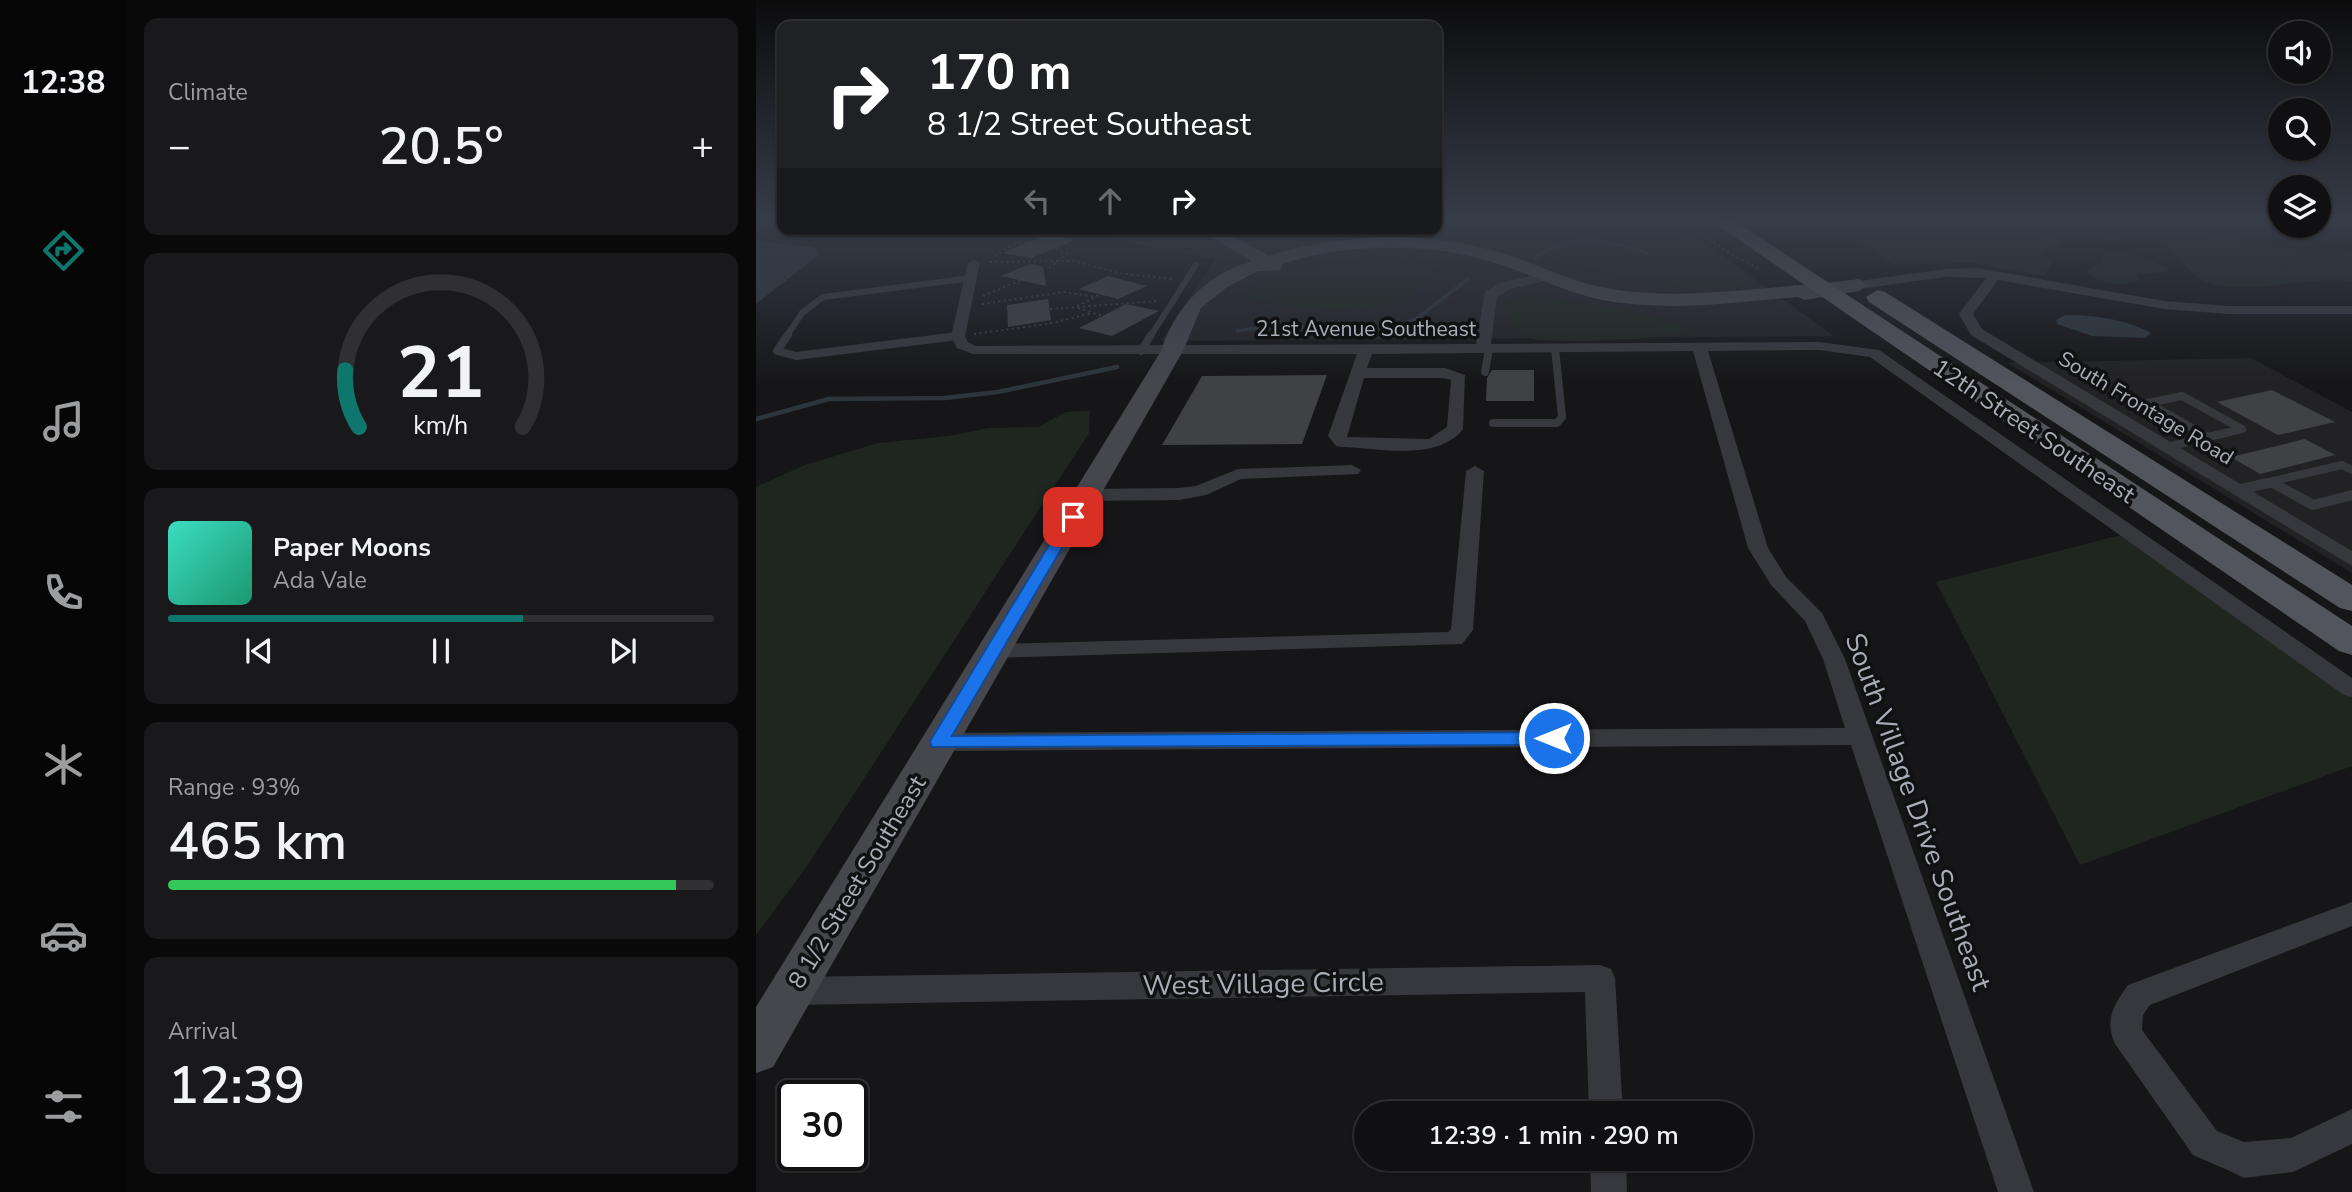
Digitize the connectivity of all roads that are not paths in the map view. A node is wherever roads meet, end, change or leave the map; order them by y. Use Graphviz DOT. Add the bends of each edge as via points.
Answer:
graph roads {
  1 [pos="958,274"];
  2 [pos="973,274"];
  3 [pos="1190,274"];
  4 [pos="1255,274"];
  5 [pos="1527,274"];
  6 [pos="1817,274"];
  7 [pos="1946,274"];
  8 [pos="1978,274"];
  9 [pos="1995,275"];
  10 [pos="1540,278"];
  11 [pos="1829,280"];
  12 [pos="1859,285"];
  13 [pos="2352,310"];
  14 [pos="958,336"];
  15 [pos="1699,347"];
  16 [pos="1555,348"];
  17 [pos="1486,349"];
  18 [pos="1366,350"];
  19 [pos="1157,351"];
  20 [pos="1485,372"];
  21 [pos="1358,373"];
  22 [pos="1493,423"];
  23 [pos="2208,437"];
  24 [pos="2167,447"];
  25 [pos="1352,470"];
  26 [pos="2352,470"];
  27 [pos="1475,471"];
  28 [pos="2272,482"];
  29 [pos="2237,490"];
  30 [pos="1086,495"];
  31 [pos="2352,495"];
  32 [pos="2352,560"];
  33 [pos="2352,600"];
  34 [pos="2352,643"];
  35 [pos="993,651"];
  36 [pos="2352,690"];
  37 [pos="1861,736"];
  38 [pos="939,742"];
  39 [pos="2352,914"];
  40 [pos="792,991"];
  41 [pos="756,1051"];
  42 [pos="1605,1101"];
  43 [pos="2352,1126"];
  44 [pos="1608,1171"];
  45 [pos="1609,1192"];
  46 [pos="2016,1192"];
  1 -- 14 [label="lane" via="823,297 802,313 777,351 796,356"];
  2 -- 14 [label="street"];
  3 -- 19 [label="lane" via="1173,301"];
  4 -- 19 [label="street, 8 1/2 Street Southeast" via="1209,305 1192,335"];
  5 -- 10 [label="street, 8 1/2 Street Southeast"];
  6 -- 11 [label="main road, 12th Street Southeast"];
  7 -- 12 [label="street"];
  8 -- 9 [label="street"];
  9 -- 13 [label="street" via="2164,305"];
  9 -- 24 [label="street, South Frontage Road" via="1966,314 1976,332"];
  10 -- 11 [label="street, 8 1/2 Street Southeast" via="1588,298 1665,308 1731,306"];
  10 -- 17 [label="street" via="1505,286 1490,295"];
  11 -- 12 [label="main road, 12th Street Southeast"];
  11 -- 34 [label="main road, 12th Street Southeast"];
  12 -- 33 [label="main road, 12th Street Southeast"];
  14 -- 19 [label="street, 21st Avenue Southeast" via="962,345 991,352"];
  15 -- 16 [label="street, 21st Avenue Southeast"];
  15 -- 36 [label="street, 21st Avenue Southeast" via="1855,348 1886,359"];
  15 -- 37 [label="street, South Village Drive Southeast" via="1758,548 1778,581 1814,618"];
  16 -- 17 [label="street, 21st Avenue Southeast"];
  16 -- 22 [label="lane" via="1562,417 1557,423"];
  17 -- 18 [label="street, 21st Avenue Southeast"];
  17 -- 20 [label="lane"];
  18 -- 19 [label="street, 21st Avenue Southeast"];
  18 -- 21 [label="street"];
  19 -- 30 [label="street, 8 1/2 Street Southeast"];
  21 -- 21 [label="street" via="1445,373 1459,378 1455,429 1429,444 1342,442 1337,436"];
  23 -- 23 [label="lane" via="2242,429 2182,396 2148,403"];
  23 -- 24 [label="lane"];
  24 -- 29 [label="street, South Frontage Road"];
  25 -- 30 [label="street" via="1238,474 1200,491 1179,494"];
  26 -- 28 [label="lane" via="2342,465"];
  27 -- 35 [label="street" via="1462,630 1454,639"];
  28 -- 29 [label="lane"];
  28 -- 31 [label="lane" via="2313,505"];
  29 -- 32 [label="street, South Frontage Road"];
  30 -- 35 [label="street, 8 1/2 Street Southeast"];
  35 -- 38 [label="street, 8 1/2 Street Southeast"];
  37 -- 38 [label="street"];
  37 -- 46 [label="street, South Village Drive Southeast"];
  38 -- 40 [label="street, 8 1/2 Street Southeast"];
  39 -- 43 [label="street" via="2139,995 2127,1011 2126,1034 2205,1143 2244,1160 2293,1155"];
  40 -- 41 [label="street, 8 1/2 Street Southeast"];
  40 -- 42 [label="street, West Village Circle" via="1600,978"];
  44 -- 45 [label="street"];
}
